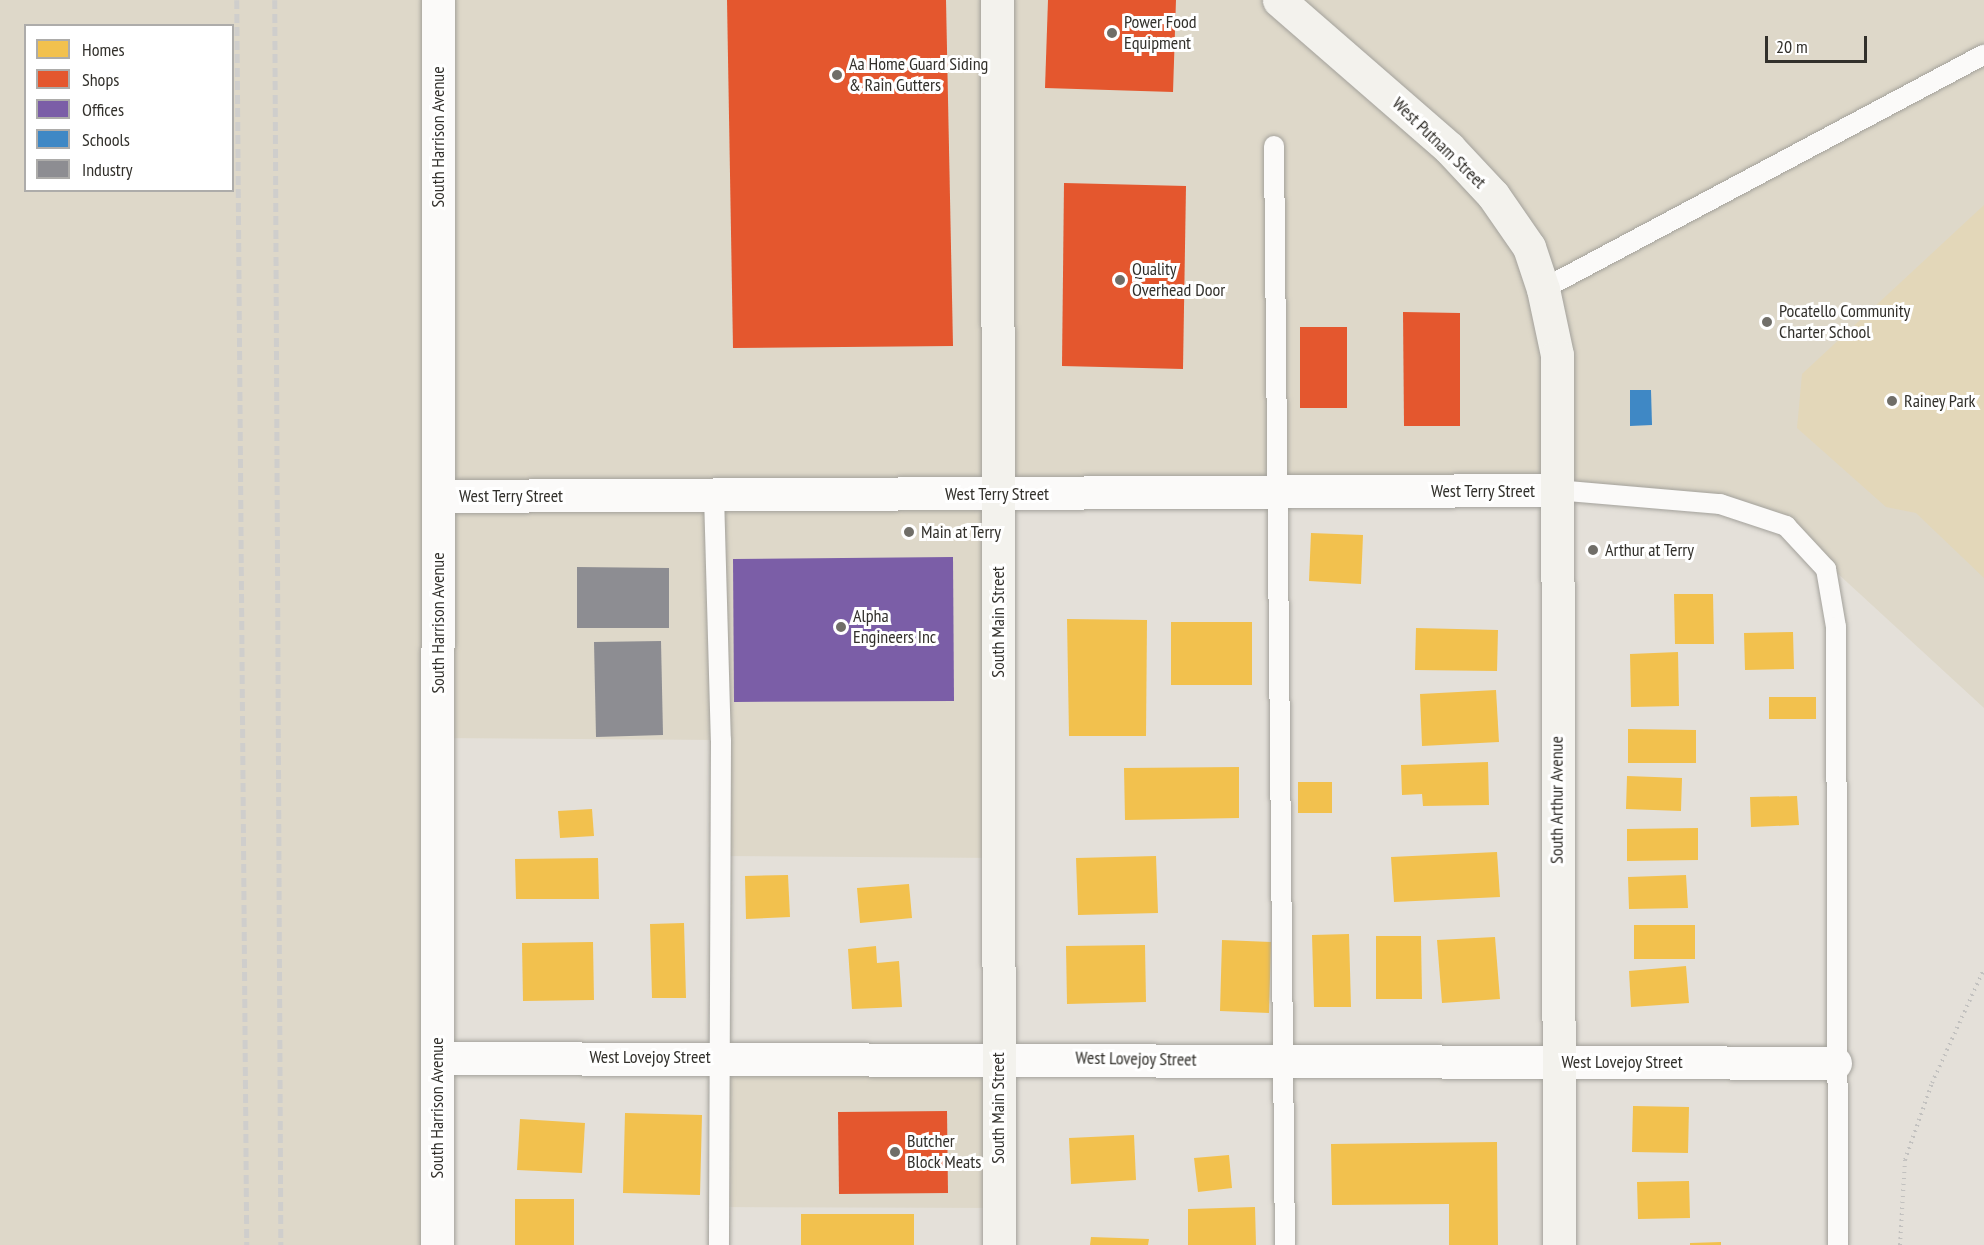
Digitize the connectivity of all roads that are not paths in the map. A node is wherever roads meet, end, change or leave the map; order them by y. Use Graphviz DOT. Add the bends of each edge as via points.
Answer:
graph roads {
  1 [pos="438,0"];
  2 [pos="997,0"];
  3 [pos="1279,0"];
  4 [pos="1984,55"];
  5 [pos="1274,146"];
  6 [pos="1543,289"];
  7 [pos="1557,355"];
  8 [pos="1556,490"];
  9 [pos="1280,492"];
  10 [pos="998,494"];
  11 [pos="714,495"];
  12 [pos="438,496"];
  13 [pos="719,1057"];
  14 [pos="998,1057"];
  15 [pos="437,1059"];
  16 [pos="1283,1061"];
  17 [pos="1559,1062"];
  18 [pos="1835,1063"];
  19 [pos="437,1245"];
  20 [pos="719,1245"];
  21 [pos="999,1245"];
  22 [pos="1285,1245"];
  23 [pos="1559,1245"];
  24 [pos="1838,1245"];
  1 -- 12 [label="street, South Harrison Avenue"];
  2 -- 10 [label="main road, South Main Street"];
  3 -- 6 [label="main road, West Putnam Street" via="1441,141 1493,195 1529,247"];
  4 -- 6 [label="lane"];
  5 -- 9 [label="lane"];
  6 -- 7 [label="main road, West Putnam Street"];
  7 -- 8 [label="main road, South Arthur Avenue"];
  8 -- 9 [label="street, West Terry Street"];
  8 -- 17 [label="main road, South Arthur Avenue"];
  8 -- 18 [label="lane" via="1720,504 1786,526 1826,569 1836,627"];
  9 -- 10 [label="street, West Terry Street"];
  9 -- 16 [label="lane"];
  10 -- 11 [label="street, West Terry Street"];
  10 -- 14 [label="main road, South Main Street"];
  11 -- 12 [label="street, West Terry Street"];
  11 -- 13 [label="lane" via="721,740"];
  12 -- 15 [label="street, South Harrison Avenue"];
  13 -- 14 [label="street, West Lovejoy Street"];
  13 -- 15 [label="street, West Lovejoy Street"];
  13 -- 20 [label="lane"];
  14 -- 16 [label="street, West Lovejoy Street"];
  14 -- 21 [label="main road, South Main Street"];
  15 -- 19 [label="street, South Harrison Avenue"];
  16 -- 17 [label="street, West Lovejoy Street"];
  16 -- 22 [label="lane"];
  17 -- 18 [label="street, West Lovejoy Street"];
  17 -- 23 [label="main road, South Arthur Avenue"];
  18 -- 24 [label="lane"];
}
